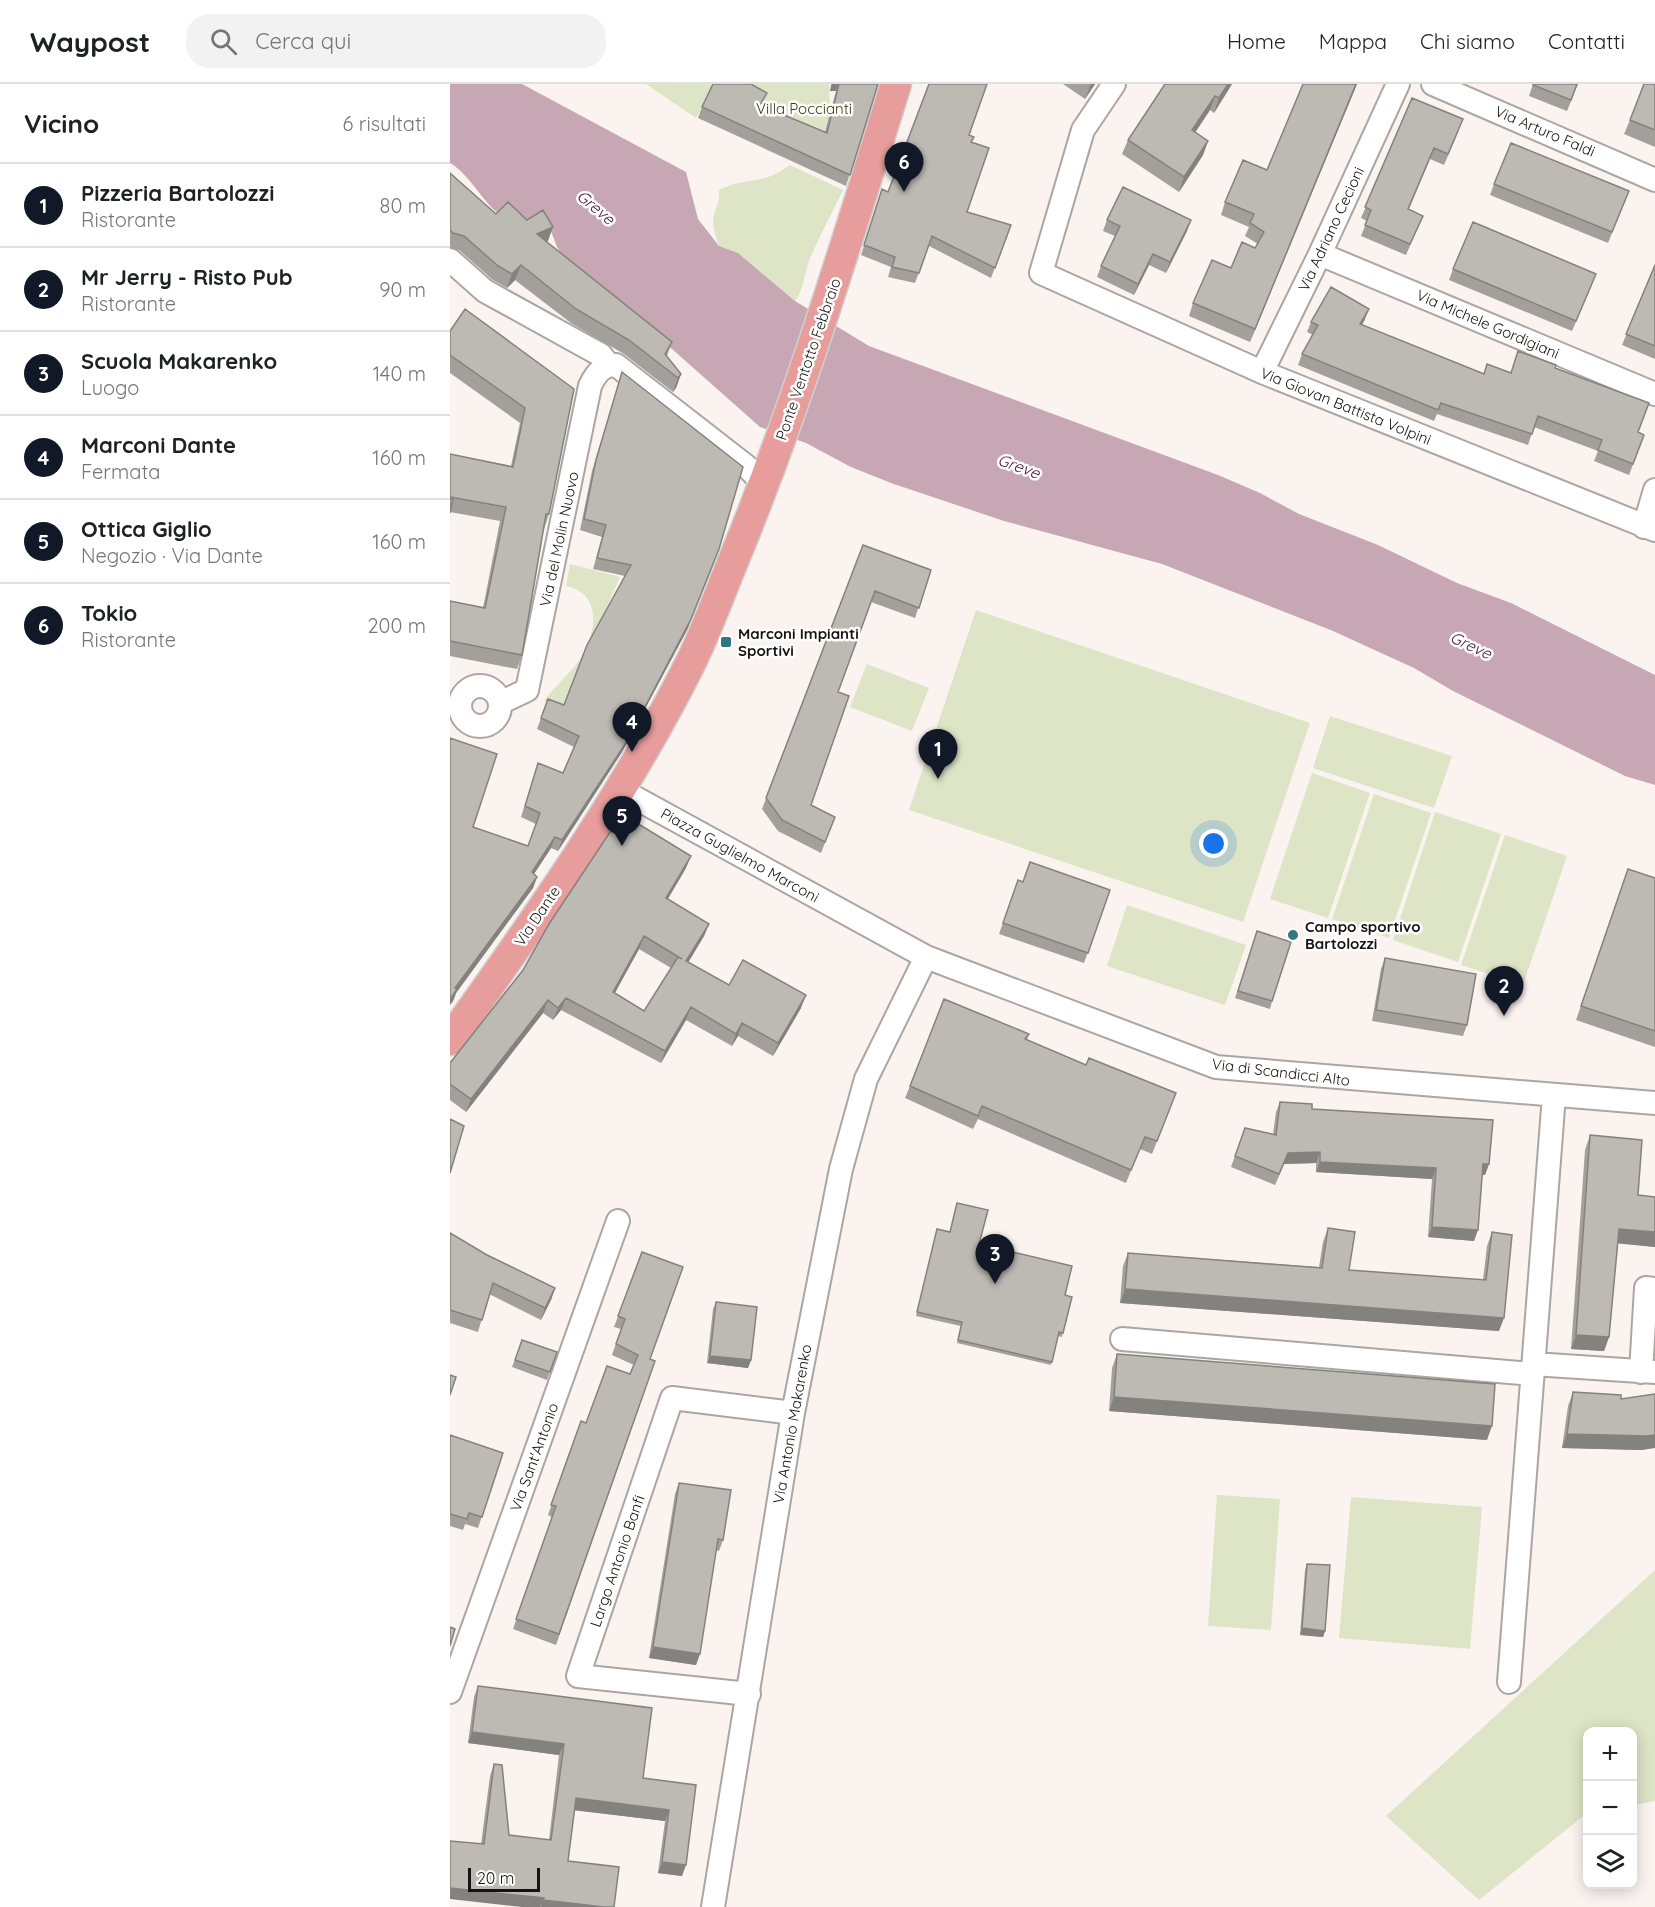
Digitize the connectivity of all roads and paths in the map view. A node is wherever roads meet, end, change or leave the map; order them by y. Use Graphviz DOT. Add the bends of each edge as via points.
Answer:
graph roads {
  1 [pos="896,84"];
  2 [pos="1114,84"];
  3 [pos="1398,84"];
  4 [pos="1433,84"];
  5 [pos="1655,180"];
  6 [pos="1320,254"];
  7 [pos="450,260"];
  8 [pos="609,365"];
  9 [pos="1262,372"];
  10 [pos="1655,394"];
  11 [pos="769,472"];
  12 [pos="1655,490"];
  13 [pos="1649,529"];
  14 [pos="460,686"];
  15 [pos="500,703"];
  16 [pos="621,790"];
  17 [pos="926,957"];
  18 [pos="450,1040"];
  19 [pos="1554,1095"];
  20 [pos="1655,1103"];
  21 [pos="618,1221"];
  22 [pos="1655,1289"];
  23 [pos="1122,1339"];
  24 [pos="1533,1369"];
  25 [pos="1648,1372"];
  26 [pos="793,1413"];
  27 [pos="1509,1682"];
  28 [pos="450,1692"];
  29 [pos="749,1694"];
  30 [pos="713,1907"];
  1 -- 11 [label="main road, Ponte Ventotto Febbraio"];
  2 -- 9 [label="street, Via Giovan Battista Volpini" via="1083,130 1041,273"];
  3 -- 6 [label="street, Via Adriano Cecioni"];
  4 -- 5 [label="street, Via Arturo Faldi"];
  6 -- 9 [label="street, Via Adriano Cecioni"];
  6 -- 10 [label="street, Via Michele Gordigiani"];
  7 -- 8 [label="street" via="485,291 601,356"];
  8 -- 11 [label="street" via="616,365 746,466"];
  8 -- 15 [label="street, Via del Molin Nuovo" via="590,387 527,690"];
  9 -- 13 [label="street, Via Giovan Battista Volpini"];
  11 -- 16 [label="main road" via="691,661"];
  12 -- 13 [label="street"];
  14 -- 15 [label="street" via="489,688"];
  14 -- 15 [label="street" via="460,705 469,722 481,726 493,721"];
  16 -- 17 [label="street, Piazza Guglielmo Marconi"];
  16 -- 18 [label="main road, Via Dante"];
  17 -- 19 [label="street, Via di Scandicci Alto" via="1216,1067"];
  17 -- 26 [label="street, Via Antonio Makarenko" via="872,1065 855,1113"];
  19 -- 20 [label="street, Via di Scandicci Alto"];
  19 -- 24 [label="street"];
  21 -- 28 [label="street, Via Sant'Antonio"];
  22 -- 25 [label="street" via="1646,1288"];
  23 -- 24 [label="street"];
  24 -- 25 [label="street"];
  24 -- 27 [label="street"];
  26 -- 29 [label="street, Via Antonio Makarenko"];
  26 -- 29 [label="street, Largo Antonio Banfi" via="672,1398 578,1677"];
  29 -- 30 [label="street, Via Antonio Makarenko"];
}
